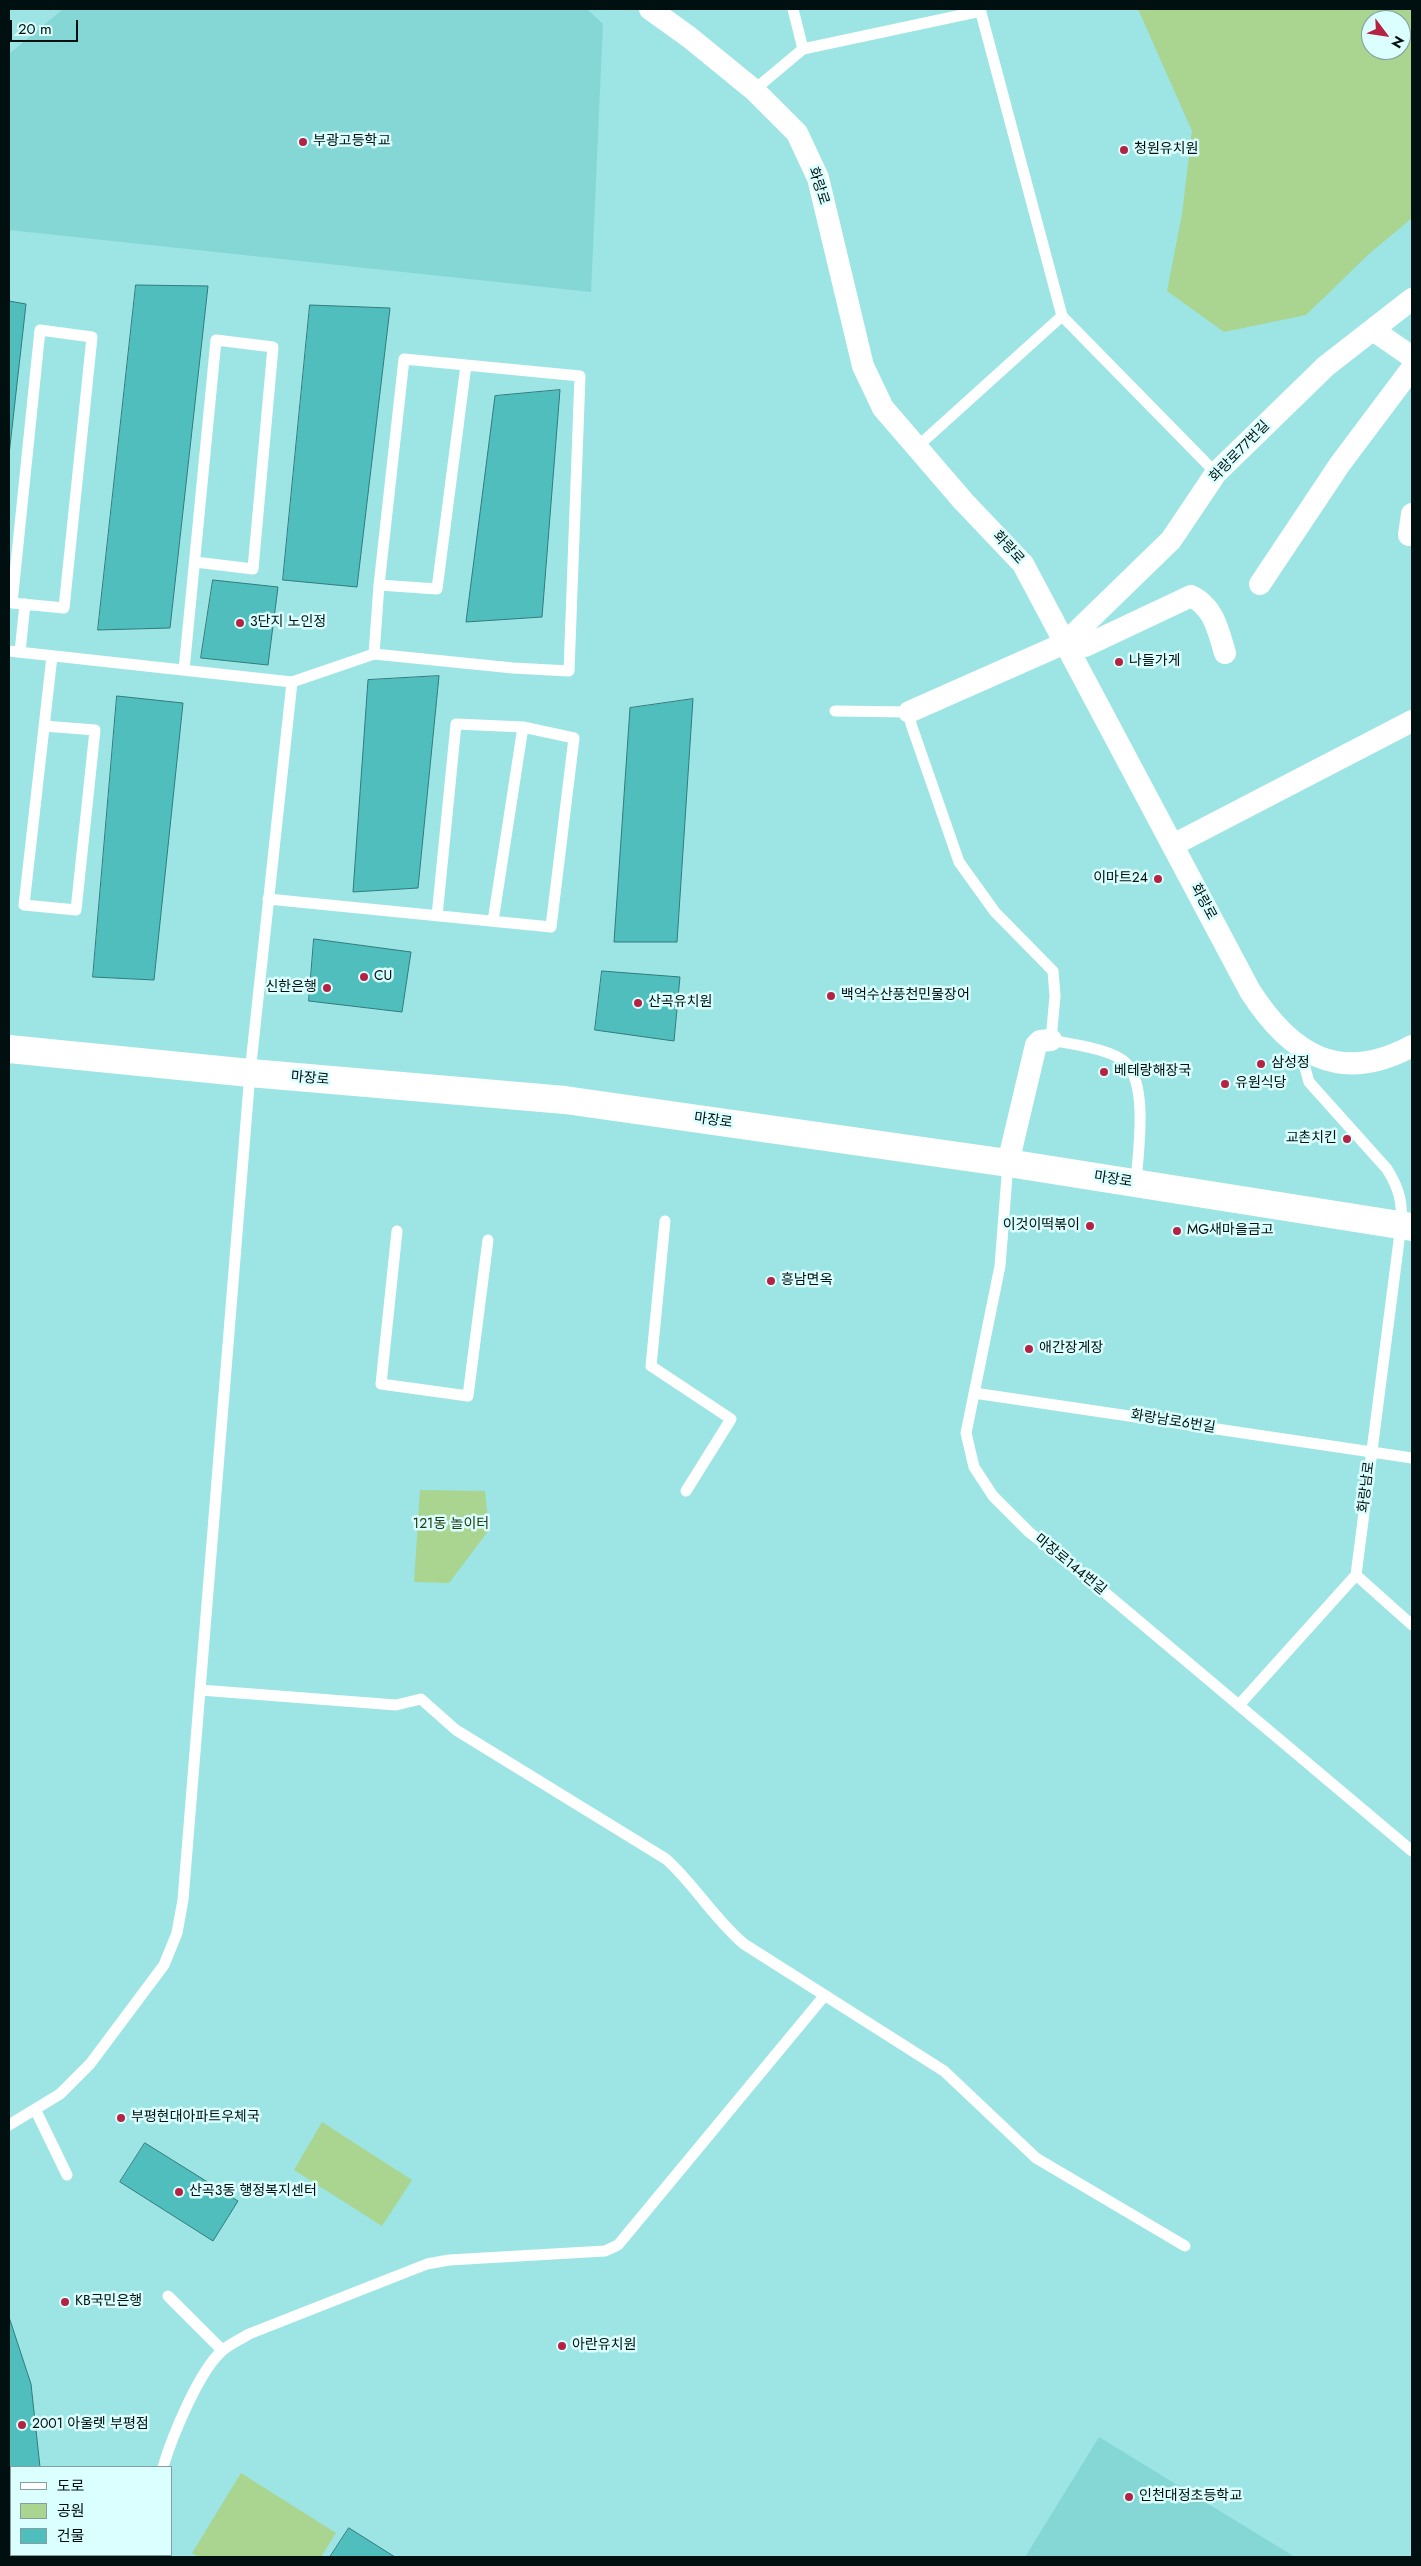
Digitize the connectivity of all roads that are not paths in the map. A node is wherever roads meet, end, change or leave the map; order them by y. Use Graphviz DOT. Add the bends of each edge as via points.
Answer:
graph roads {
  1 [pos="650,9"];
  2 [pos="794,9"];
  3 [pos="980,10"];
  4 [pos="803,50"];
  5 [pos="754,90"];
  6 [pos="1412,299"];
  7 [pos="1062,316"];
  8 [pos="1373,330"];
  9 [pos="1412,357"];
  10 [pos="466,365"];
  11 [pos="1412,368"];
  12 [pos="917,447"];
  13 [pos="1216,473"];
  14 [pos="195,562"];
  15 [pos="1260,584"];
  16 [pos="379,586"];
  17 [pos="25,604"];
  18 [pos="1065,643"];
  19 [pos="14,652"];
  20 [pos="1225,653"];
  21 [pos="374,654"];
  22 [pos="52,656"];
  23 [pos="184,670"];
  24 [pos="292,682"];
  25 [pos="835,711"];
  26 [pos="909,712"];
  27 [pos="1412,721"];
  28 [pos="44,726"];
  29 [pos="523,727"];
  30 [pos="1173,845"];
  31 [pos="268,899"];
  32 [pos="436,916"];
  33 [pos="493,922"];
  34 [pos="1051,1040"];
  35 [pos="1299,1046"];
  36 [pos="1412,1046"];
  37 [pos="9,1049"];
  38 [pos="250,1074"];
  39 [pos="1008,1163"];
  40 [pos="1136,1183"];
  41 [pos="664,1221"];
  42 [pos="1406,1226"];
  43 [pos="397,1231"];
  44 [pos="488,1240"];
  45 [pos="974,1392"];
  46 [pos="1371,1452"];
  47 [pos="1412,1458"];
  48 [pos="686,1491"];
  49 [pos="1356,1575"];
  50 [pos="1412,1625"];
  51 [pos="200,1690"];
  52 [pos="1239,1705"];
  53 [pos="1412,1851"];
  54 [pos="825,1995"];
  55 [pos="36,2110"];
  56 [pos="9,2125"];
  57 [pos="67,2175"];
  58 [pos="1185,2246"];
  59 [pos="168,2296"];
  60 [pos="222,2350"];
  61 [pos="163,2466"];
  1 -- 5 [label="street, 화랑로"];
  2 -- 4 [label="lane"];
  3 -- 4 [label="lane"];
  3 -- 7 [label="lane"];
  4 -- 5 [label="lane"];
  5 -- 12 [label="street, 화랑로" via="797,134 818,178 863,366 883,408"];
  6 -- 8 [label="street, 화랑로77번길"];
  7 -- 12 [label="lane"];
  7 -- 13 [label="lane"];
  8 -- 9 [label="street"];
  8 -- 13 [label="street, 화랑로77번길" via="1326,366"];
  10 -- 16 [label="lane" via="437,589"];
  10 -- 16 [label="lane" via="404,359"];
  10 -- 21 [label="lane" via="580,376 569,670 513,668"];
  11 -- 15 [label="street" via="1340,464"];
  12 -- 18 [label="street, 화랑로" via="1023,564"];
  13 -- 18 [label="street, 화랑로77번길" via="1171,540"];
  14 -- 14 [label="lane" via="216,340 273,347 253,569"];
  14 -- 23 [label="lane"];
  16 -- 21 [label="lane"];
  17 -- 17 [label="lane" via="12,603 40,330 92,337 64,608"];
  17 -- 19 [label="lane"];
  18 -- 20 [label="street" via="1085,646 1191,596 1203,602 1213,616"];
  18 -- 26 [label="street"];
  18 -- 30 [label="street, 화랑로"];
  19 -- 22 [label="lane"];
  21 -- 24 [label="lane"];
  22 -- 23 [label="lane"];
  22 -- 28 [label="lane"];
  23 -- 24 [label="lane"];
  24 -- 31 [label="lane"];
  25 -- 26 [label="lane"];
  26 -- 34 [label="lane" via="959,862 995,912 1052,971 1055,996"];
  27 -- 30 [label="street"];
  28 -- 28 [label="lane" via="24,905 76,910 95,730"];
  29 -- 32 [label="lane" via="456,724"];
  29 -- 33 [label="lane"];
  29 -- 33 [label="lane" via="574,738 551,927"];
  30 -- 35 [label="street, 화랑로" via="1250,991 1266,1016"];
  31 -- 32 [label="lane"];
  31 -- 38 [label="lane"];
  32 -- 33 [label="lane"];
  34 -- 39 [label="street" via="1040,1041 1036,1045"];
  34 -- 40 [label="lane" via="1095,1049 1126,1063 1136,1081 1140,1112"];
  35 -- 36 [label="street, 화랑로" via="1343,1064 1373,1063"];
  35 -- 42 [label="lane, 화랑남로" via="1309,1082 1387,1169 1397,1185"];
  37 -- 38 [label="main road, 마장로"];
  38 -- 39 [label="main road, 마장로" via="565,1100"];
  38 -- 51 [label="lane"];
  39 -- 40 [label="main road, 마장로"];
  39 -- 45 [label="lane, 마장로144번길" via="1000,1266"];
  40 -- 42 [label="main road, 마장로"];
  41 -- 48 [label="lane" via="651,1366 731,1419"];
  42 -- 46 [label="lane, 화랑남로"];
  43 -- 44 [label="lane" via="381,1384 468,1396"];
  45 -- 46 [label="lane, 화랑남로6번길"];
  45 -- 52 [label="lane, 마장로144번길" via="966,1433 974,1468 993,1496 1030,1532"];
  46 -- 47 [label="lane, 화랑남로6번길"];
  46 -- 49 [label="lane, 화랑남로"];
  49 -- 50 [label="lane"];
  49 -- 52 [label="lane"];
  51 -- 54 [label="lane" via="396,1705 421,1699 456,1730 666,1859 685,1876 732,1934"];
  51 -- 55 [label="lane" via="178,1933 164,1965 90,2064 60,2094"];
  52 -- 53 [label="lane, 마장로144번길"];
  54 -- 58 [label="lane" via="944,2071 1036,2158"];
  54 -- 60 [label="lane" via="618,2245 605,2251 428,2264 249,2334"];
  55 -- 56 [label="lane"];
  55 -- 57 [label="lane"];
  59 -- 60 [label="lane"];
  60 -- 61 [label="lane" via="174,2432"];
}
